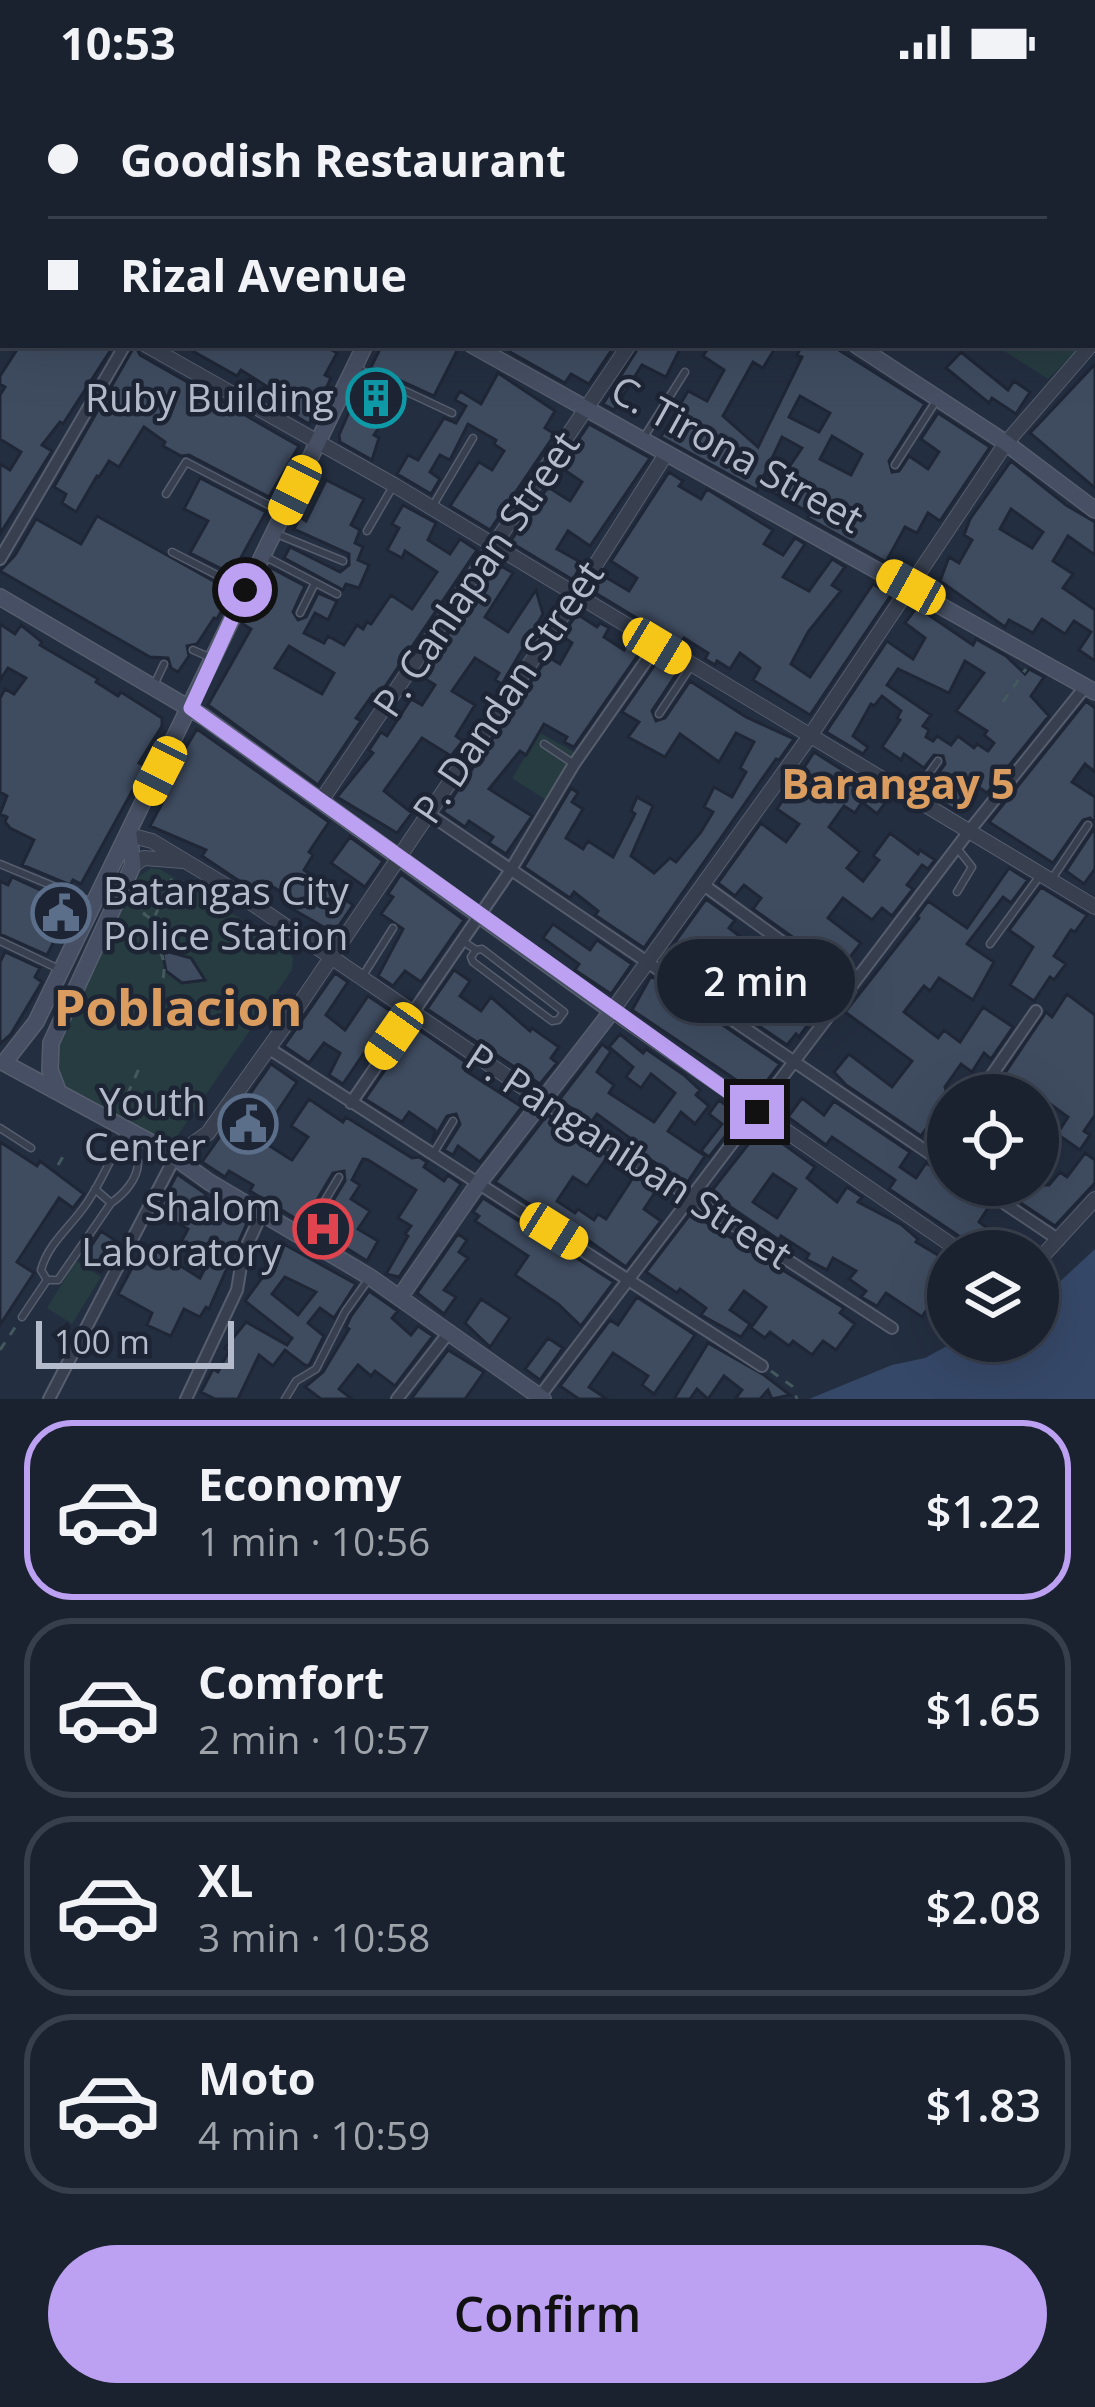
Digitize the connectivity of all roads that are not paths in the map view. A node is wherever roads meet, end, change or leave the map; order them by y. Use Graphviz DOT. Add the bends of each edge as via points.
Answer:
graph roads {
  1 [pos="123,348"];
  2 [pos="151,348"];
  3 [pos="364,348"];
  4 [pos="477,348"];
  5 [pos="627,348"];
  6 [pos="861,348"];
  7 [pos="1089,348"];
  8 [pos="355,368"];
  9 [pos="685,373"];
  10 [pos="938,398"];
  11 [pos="587,409"];
  12 [pos="452,413"];
  13 [pos="473,438"];
  14 [pos="642,440"];
  15 [pos="319,443"];
  16 [pos="1006,443"];
  17 [pos="666,454"];
  18 [pos="895,465"];
  19 [pos="394,485"];
  20 [pos="166,494"];
  21 [pos="431,508"];
  22 [pos="1095,510"];
  23 [pos="284,513"];
  24 [pos="367,531"];
  25 [pos="273,533"];
  26 [pos="496,548"];
  27 [pos="172,552"];
  28 [pos="262,555"];
  29 [pos="0,560"];
  30 [pos="343,561"];
  31 [pos="315,583"];
  32 [pos="911,587"];
  33 [pos="245,590"];
  34 [pos="337,594"];
  35 [pos="0,596"];
  36 [pos="575,597"];
  37 [pos="300,613"];
  38 [pos="657,646"];
  39 [pos="193,650"];
  40 [pos="213,659"];
  41 [pos="164,664"];
  42 [pos="691,666"];
  43 [pos="154,685"];
  44 [pos="1090,690"];
  45 [pos="191,708"];
  46 [pos="659,714"];
  47 [pos="810,736"];
  48 [pos="544,744"];
  49 [pos="938,761"];
  50 [pos="574,764"];
  51 [pos="913,796"];
  52 [pos="321,801"];
  53 [pos="426,812"];
  54 [pos="1088,825"];
  55 [pos="970,830"];
  56 [pos="128,836"];
  57 [pos="957,848"];
  58 [pos="397,856"];
  59 [pos="188,861"];
  60 [pos="0,864"];
  61 [pos="133,865"];
  62 [pos="510,871"];
  63 [pos="1046,877"];
  64 [pos="705,886"];
  65 [pos="957,892"];
  66 [pos="93,902"];
  67 [pos="1095,907"];
  68 [pos="478,916"];
  69 [pos="393,928"];
  70 [pos="0,940"];
  71 [pos="461,940"];
  72 [pos="990,944"];
  73 [pos="476,950"];
  74 [pos="332,957"];
  75 [pos="647,963"];
  76 [pos="62,970"];
  77 [pos="362,977"];
  78 [pos="850,991"];
  79 [pos="412,1010"];
  80 [pos="611,1011"];
  81 [pos="1036,1011"];
  82 [pos="27,1038"];
  83 [pos="268,1048"];
  84 [pos="50,1050"];
  85 [pos="794,1063"];
  86 [pos="2,1068"];
  87 [pos="992,1074"];
  88 [pos="59,1090"];
  89 [pos="543,1101"];
  90 [pos="351,1103"];
  91 [pos="757,1112"];
  92 [pos="123,1121"];
  93 [pos="453,1121"];
  94 [pos="0,1128"];
  95 [pos="117,1147"];
  96 [pos="31,1148"];
  97 [pos="927,1152"];
  98 [pos="433,1155"];
  99 [pos="175,1157"];
  100 [pos="339,1177"];
  101 [pos="478,1184"];
  102 [pos="95,1188"];
  103 [pos="689,1197"];
  104 [pos="1095,1199"];
  105 [pos="111,1203"];
  106 [pos="1008,1206"];
  107 [pos="262,1213"];
  108 [pos="929,1230"];
  109 [pos="1044,1230"];
  110 [pos="303,1237"];
  111 [pos="1059,1240"];
  112 [pos="370,1276"];
  113 [pos="629,1278"];
  114 [pos="47,1280"];
  115 [pos="400,1297"];
  116 [pos="22,1317"];
  117 [pos="892,1328"];
  118 [pos="450,1331"];
  119 [pos="762,1366"];
  120 [pos="542,1398"];
  121 [pos="49,1399"];
  122 [pos="186,1399"];
  123 [pos="285,1399"];
  124 [pos="397,1399"];
  1 -- 29 [label="street"];
  2 -- 15 [label="street"];
  3 -- 8 [label="main road"];
  4 -- 11 [label="main road, C. Tirona Street"];
  5 -- 11 [label="street, P. Canlapan Street"];
  6 -- 10 [label="main road"];
  7 -- 16 [label="street"];
  8 -- 12 [label="lane"];
  8 -- 15 [label="main road"];
  9 -- 14 [label="lane"];
  10 -- 16 [label="main road"];
  10 -- 18 [label="lane"];
  11 -- 14 [label="main road, C. Tirona Street"];
  11 -- 26 [label="street, P. Canlapan Street"];
  13 -- 21 [label="lane"];
  14 -- 17 [label="main road, C. Tirona Street"];
  15 -- 19 [label="street"];
  15 -- 23 [label="main road"];
  16 -- 22 [label="main road"];
  16 -- 32 [label="street"];
  17 -- 32 [label="main road, C. Tirona Street"];
  17 -- 36 [label="street, P. Dandan Street"];
  19 -- 21 [label="street"];
  19 -- 24 [label="lane"];
  20 -- 23 [label="lane" via="186,462"];
  21 -- 26 [label="street"];
  23 -- 25 [label="main road"];
  25 -- 28 [label="main road"];
  25 -- 30 [label="lane"];
  26 -- 36 [label="street"];
  26 -- 52 [label="street, P. Canlapan Street"];
  27 -- 33 [label="lane"];
  28 -- 31 [label="lane"];
  28 -- 33 [label="main road"];
  31 -- 34 [label="lane"];
  31 -- 37 [label="lane"];
  32 -- 44 [label="main road, C. Tirona Street"];
  32 -- 47 [label="street"];
  33 -- 40 [label="main road"];
  35 -- 43 [label="main road"];
  36 -- 38 [label="street"];
  36 -- 53 [label="street, P. Dandan Street"];
  38 -- 42 [label="street"];
  38 -- 50 [label="street"];
  39 -- 40 [label="lane"];
  40 -- 45 [label="main road"];
  41 -- 43 [label="lane"];
  42 -- 46 [label="lane"];
  42 -- 47 [label="street"];
  43 -- 45 [label="main road"];
  44 -- 55 [label="street"];
  45 -- 52 [label="main road"];
  45 -- 56 [label="main road"];
  47 -- 51 [label="street"];
  47 -- 64 [label="street"];
  48 -- 50 [label="lane"];
  49 -- 51 [label="lane"];
  50 -- 62 [label="street"];
  51 -- 55 [label="street"];
  52 -- 58 [label="main road"];
  53 -- 58 [label="street, P. Dandan Street"];
  53 -- 62 [label="street"];
  54 -- 63 [label="lane"];
  55 -- 57 [label="street"];
  55 -- 63 [label="street"];
  56 -- 59 [label="street, P. Panganiban Street"];
  56 -- 61 [label="main road"];
  56 -- 66 [label="main road"];
  57 -- 65 [label="lane" via="972,866"];
  57 -- 78 [label="street"];
  58 -- 68 [label="main road"];
  58 -- 74 [label="street, P. Dandan Street"];
  59 -- 61 [label="street" via="144,857"];
  59 -- 74 [label="street, P. Panganiban Street"];
  60 -- 66 [label="lane"];
  61 -- 84 [label="main road"];
  62 -- 68 [label="street"];
  62 -- 75 [label="street"];
  63 -- 67 [label="street"];
  63 -- 72 [label="lane"];
  64 -- 75 [label="street"];
  64 -- 78 [label="street"];
  66 -- 76 [label="main road"];
  68 -- 71 [label="street"];
  68 -- 80 [label="main road"];
  69 -- 77 [label="lane"];
  70 -- 76 [label="lane"];
  71 -- 73 [label="lane"];
  71 -- 79 [label="street"];
  73 -- 73 [label="lane" via="473,962 558,1020 563,1008"];
  74 -- 77 [label="street, P. Panganiban Street"];
  74 -- 83 [label="street, P. Dandan Street"];
  75 -- 80 [label="street"];
  75 -- 85 [label="street"];
  76 -- 82 [label="main road"];
  77 -- 79 [label="street, P. Panganiban Street"];
  78 -- 85 [label="street"];
  79 -- 89 [label="street, P. Panganiban Street"];
  79 -- 90 [label="street"];
  80 -- 89 [label="main road"];
  80 -- 91 [label="street"];
  81 -- 87 [label="street"];
  82 -- 84 [label="main road"];
  82 -- 86 [label="main road"];
  83 -- 90 [label="street"];
  83 -- 99 [label="street, P. Dandan Street" via="208,1133"];
  84 -- 88 [label="main road"];
  85 -- 91 [label="street"];
  85 -- 97 [label="street"];
  86 -- 88 [label="main road"];
  88 -- 92 [label="main road"];
  89 -- 101 [label="main road"];
  89 -- 103 [label="street, P. Panganiban Street"];
  90 -- 98 [label="street"];
  91 -- 103 [label="street"];
  91 -- 108 [label="street"];
  92 -- 95 [label="lane"];
  92 -- 99 [label="main road"];
  93 -- 98 [label="lane"];
  94 -- 96 [label="lane"];
  95 -- 102 [label="lane"];
  95 -- 105 [label="lane" via="139,1166"];
  98 -- 101 [label="street"];
  99 -- 107 [label="main road"];
  99 -- 121 [label="street"];
  100 -- 110 [label="lane"];
  101 -- 113 [label="street"];
  101 -- 115 [label="main road"];
  102 -- 105 [label="lane"];
  102 -- 114 [label="lane" via="45,1258"];
  103 -- 113 [label="street"];
  103 -- 117 [label="street, P. Panganiban Street"];
  104 -- 111 [label="street"];
  105 -- 114 [label="lane" via="58,1280"];
  106 -- 109 [label="street"];
  107 -- 110 [label="main road"];
  107 -- 122 [label="street"];
  110 -- 112 [label="main road"];
  112 -- 115 [label="main road"];
  112 -- 123 [label="lane" via="316,1369"];
  113 -- 119 [label="street"];
  113 -- 120 [label="street"];
  114 -- 116 [label="lane"];
  115 -- 118 [label="main road"];
  118 -- 120 [label="main road"];
  118 -- 124 [label="street"];
}
